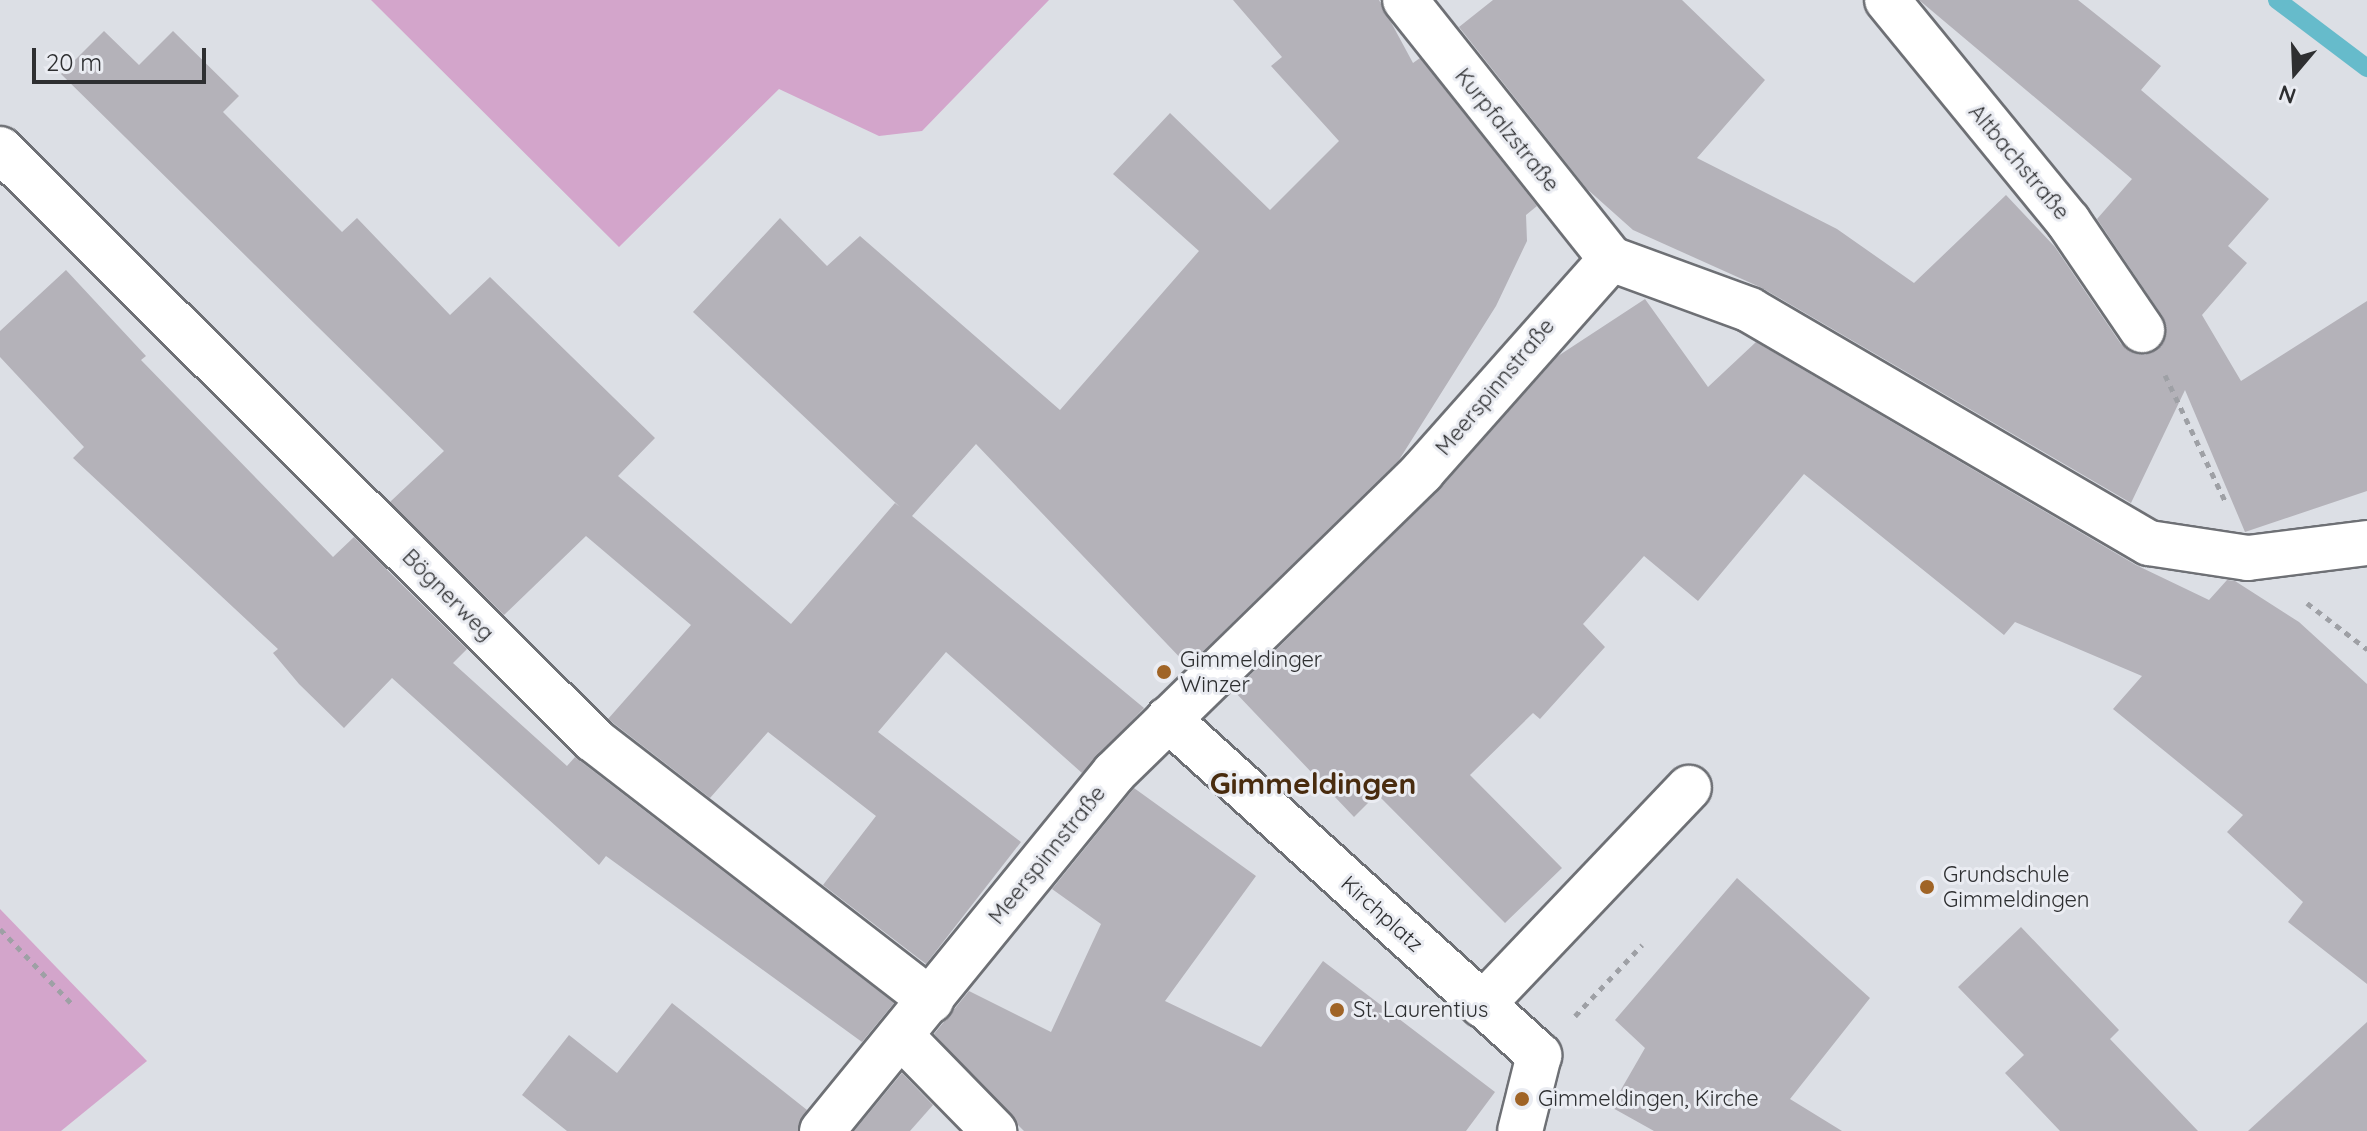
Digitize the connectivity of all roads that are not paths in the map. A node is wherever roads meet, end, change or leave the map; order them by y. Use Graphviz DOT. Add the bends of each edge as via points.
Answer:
graph roads {
  1 [pos="1405,0"];
  2 [pos="1887,0"];
  3 [pos="0,149"];
  4 [pos="1611,259"];
  5 [pos="2142,330"];
  6 [pos="2367,543"];
  7 [pos="1168,719"];
  8 [pos="1689,788"];
  9 [pos="931,1000"];
  10 [pos="1482,1005"];
  11 [pos="902,1037"];
  12 [pos="822,1131"];
  13 [pos="994,1131"];
  14 [pos="1520,1131"];
  1 -- 4 [label="street, Kurpfalzstraße"];
  2 -- 5 [label="street, Altbachstraße" via="2068,221"];
  3 -- 9 [label="street, Bögnerweg" via="594,740"];
  4 -- 6 [label="street" via="1710,291 1786,329 2117,529 2179,552 2248,558"];
  4 -- 7 [label="street, Meerspinnstraße" via="1422,472"];
  7 -- 9 [label="street, Meerspinnstraße" via="1074,818"];
  7 -- 10 [label="street, Kirchplatz"];
  8 -- 10 [label="street"];
  9 -- 11 [label="street, Meerspinnstraße"];
  10 -- 14 [label="street, Kirchplatz" via="1539,1055"];
  11 -- 12 [label="street, Meerspinnstraße"];
  11 -- 13 [label="street"];
}
